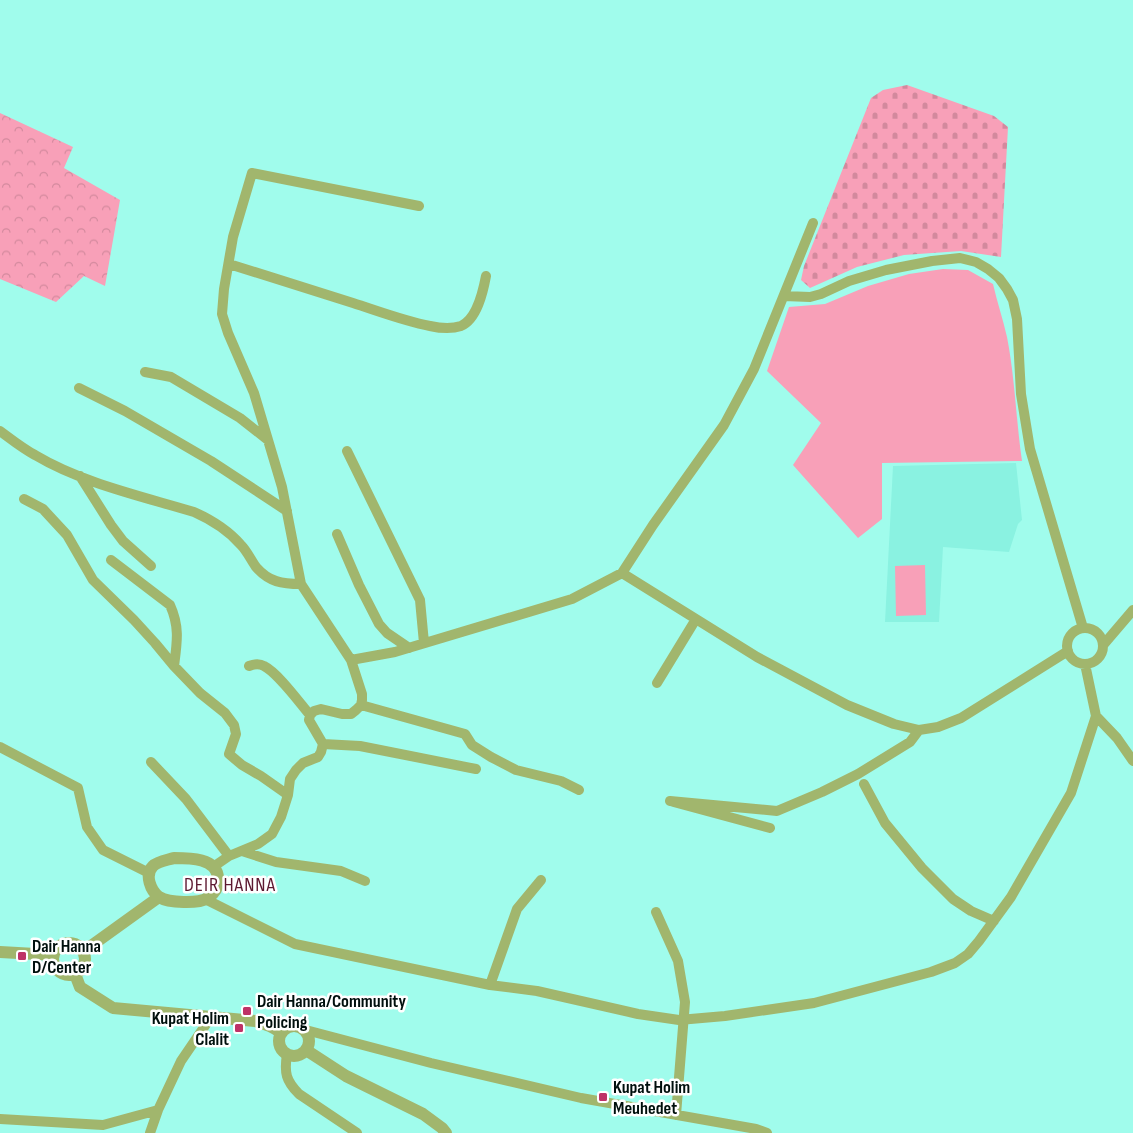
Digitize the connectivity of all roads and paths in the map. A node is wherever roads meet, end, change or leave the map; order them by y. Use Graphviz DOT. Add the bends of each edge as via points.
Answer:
graph roads {
  1 [pos="419,206"];
  2 [pos="813,223"];
  3 [pos="228,264"];
  4 [pos="486,276"];
  5 [pos="784,296"];
  6 [pos="144,372"];
  7 [pos="79,388"];
  8 [pos="0,431"];
  9 [pos="268,440"];
  10 [pos="347,450"];
  11 [pos="80,476"];
  12 [pos="24,498"];
  13 [pos="287,511"];
  14 [pos="337,534"];
  15 [pos="111,560"];
  16 [pos="151,566"];
  17 [pos="622,573"];
  18 [pos="301,584"];
  19 [pos="1133,610"];
  20 [pos="696,619"];
  21 [pos="1083,628"];
  22 [pos="424,643"];
  23 [pos="1104,644"];
  24 [pos="409,648"];
  25 [pos="1068,651"];
  26 [pos="351,660"];
  27 [pos="1085,664"];
  28 [pos="174,666"];
  29 [pos="249,666"];
  30 [pos="657,683"];
  31 [pos="361,705"];
  32 [pos="310,714"];
  33 [pos="1096,716"];
  34 [pos="919,730"];
  35 [pos="323,744"];
  36 [pos="0,747"];
  37 [pos="1133,761"];
  38 [pos="151,762"];
  39 [pos="476,769"];
  40 [pos="864,784"];
  41 [pos="579,790"];
  42 [pos="288,795"];
  43 [pos="770,828"];
  44 [pos="242,851"];
  45 [pos="229,856"];
  46 [pos="213,867"];
  47 [pos="150,872"];
  48 [pos="542,880"];
  49 [pos="365,881"];
  50 [pos="159,897"];
  51 [pos="205,899"];
  52 [pos="656,912"];
  53 [pos="994,921"];
  54 [pos="84,951"];
  55 [pos="0,952"];
  56 [pos="53,956"];
  57 [pos="75,974"];
  58 [pos="490,985"];
  59 [pos="211,1017"];
  60 [pos="684,1019"];
  61 [pos="302,1029"];
  62 [pos="281,1033"];
  63 [pos="306,1050"];
  64 [pos="287,1054"];
  65 [pos="158,1110"];
  66 [pos="676,1116"];
  67 [pos="0,1119"];
  68 [pos="150,1133"];
  69 [pos="357,1133"];
  70 [pos="446,1133"];
  71 [pos="767,1133"];
  1 -- 3 [label="street" via="252,173"];
  2 -- 5 [label="street"];
  3 -- 4 [label="street" via="400,318 446,328 463,325 470,319 481,300"];
  3 -- 9 [label="street" via="222,314 254,393"];
  5 -- 17 [label="street" via="754,369 724,425"];
  5 -- 21 [label="street" via="810,297 886,270 932,260 960,258 976,262 1000,278 1013,300 1017,319 1021,394 1030,449"];
  6 -- 9 [label="street" via="172,377 240,418"];
  7 -- 13 [label="street" via="211,461"];
  8 -- 11 [label="street" via="35,456"];
  9 -- 13 [label="street"];
  10 -- 22 [label="street" via="420,600"];
  11 -- 16 [label="street" via="111,526"];
  11 -- 18 [label="street" via="194,512 231,535 256,567 271,580 282,584"];
  12 -- 28 [label="street" via="43,509 68,535 93,580"];
  13 -- 18 [label="street"];
  14 -- 24 [label="street" via="379,624"];
  15 -- 28 [label="street" via="170,605 177,625"];
  17 -- 20 [label="street"];
  17 -- 22 [label="street" via="572,599"];
  18 -- 26 [label="street"];
  19 -- 23 [label="street"];
  20 -- 30 [label="street"];
  20 -- 34 [label="street" via="757,657 847,705 894,724"];
  21 -- 23 [label="street" via="1100,634"];
  21 -- 25 [label="street" via="1072,634"];
  22 -- 24 [label="street"];
  23 -- 27 [label="street" via="1100,657 1091,664"];
  24 -- 26 [label="street"];
  25 -- 27 [label="street" via="1074,661"];
  25 -- 34 [label="street" via="961,718"];
  26 -- 31 [label="street" via="362,694"];
  27 -- 33 [label="street"];
  28 -- 42 [label="street" via="234,725 236,734 229,754"];
  29 -- 32 [label="street" via="263,665"];
  31 -- 32 [label="street" via="350,714 322,709"];
  31 -- 41 [label="street" via="465,734 472,745 516,770 561,781"];
  32 -- 35 [label="street" via="308,720"];
  33 -- 37 [label="street"];
  33 -- 53 [label="street" via="1071,794"];
  34 -- 43 [label="street" via="910,742 858,774 777,811 670,801"];
  35 -- 39 [label="street" via="360,746"];
  35 -- 42 [label="street" via="318,757 296,770 290,779"];
  36 -- 47 [label="street" via="78,788 87,827 102,850"];
  38 -- 45 [label="street" via="186,799"];
  40 -- 53 [label="street" via="885,823 922,868 953,899"];
  42 -- 44 [label="street" via="272,834"];
  44 -- 45 [label="street"];
  44 -- 49 [label="street" via="276,862 341,871"];
  45 -- 46 [label="street"];
  46 -- 47 [label="street" via="204,861 174,858 153,866"];
  46 -- 51 [label="street" via="218,873 219,883 216,891"];
  47 -- 50 [label="street" via="149,881"];
  48 -- 58 [label="street" via="517,910"];
  50 -- 51 [label="street" via="170,901"];
  50 -- 54 [label="street"];
  51 -- 58 [label="street" via="295,944"];
  52 -- 60 [label="street" via="678,961 685,1002"];
  53 -- 60 [label="street" via="968,954 931,972 814,1003"];
  54 -- 56 [label="street" via="70,942 59,946"];
  54 -- 57 [label="street" via="86,961"];
  55 -- 56 [label="street"];
  56 -- 57 [label="street" via="59,972"];
  57 -- 59 [label="street" via="80,987 113,1008"];
  58 -- 60 [label="street" via="537,990 638,1014"];
  59 -- 62 [label="street" via="261,1022"];
  59 -- 65 [label="street" via="181,1061"];
  60 -- 66 [label="street"];
  61 -- 62 [label="street" via="291,1026"];
  61 -- 63 [label="street" via="309,1040"];
  61 -- 66 [label="street" via="581,1098"];
  62 -- 64 [label="street" via="280,1048"];
  63 -- 64 [label="street" via="297,1056"];
  63 -- 70 [label="street" via="346,1076 423,1114"];
  64 -- 69 [label="street" via="286,1071 292,1087"];
  65 -- 67 [label="street" via="103,1124"];
  65 -- 68 [label="street"];
  66 -- 71 [label="street"];
}
